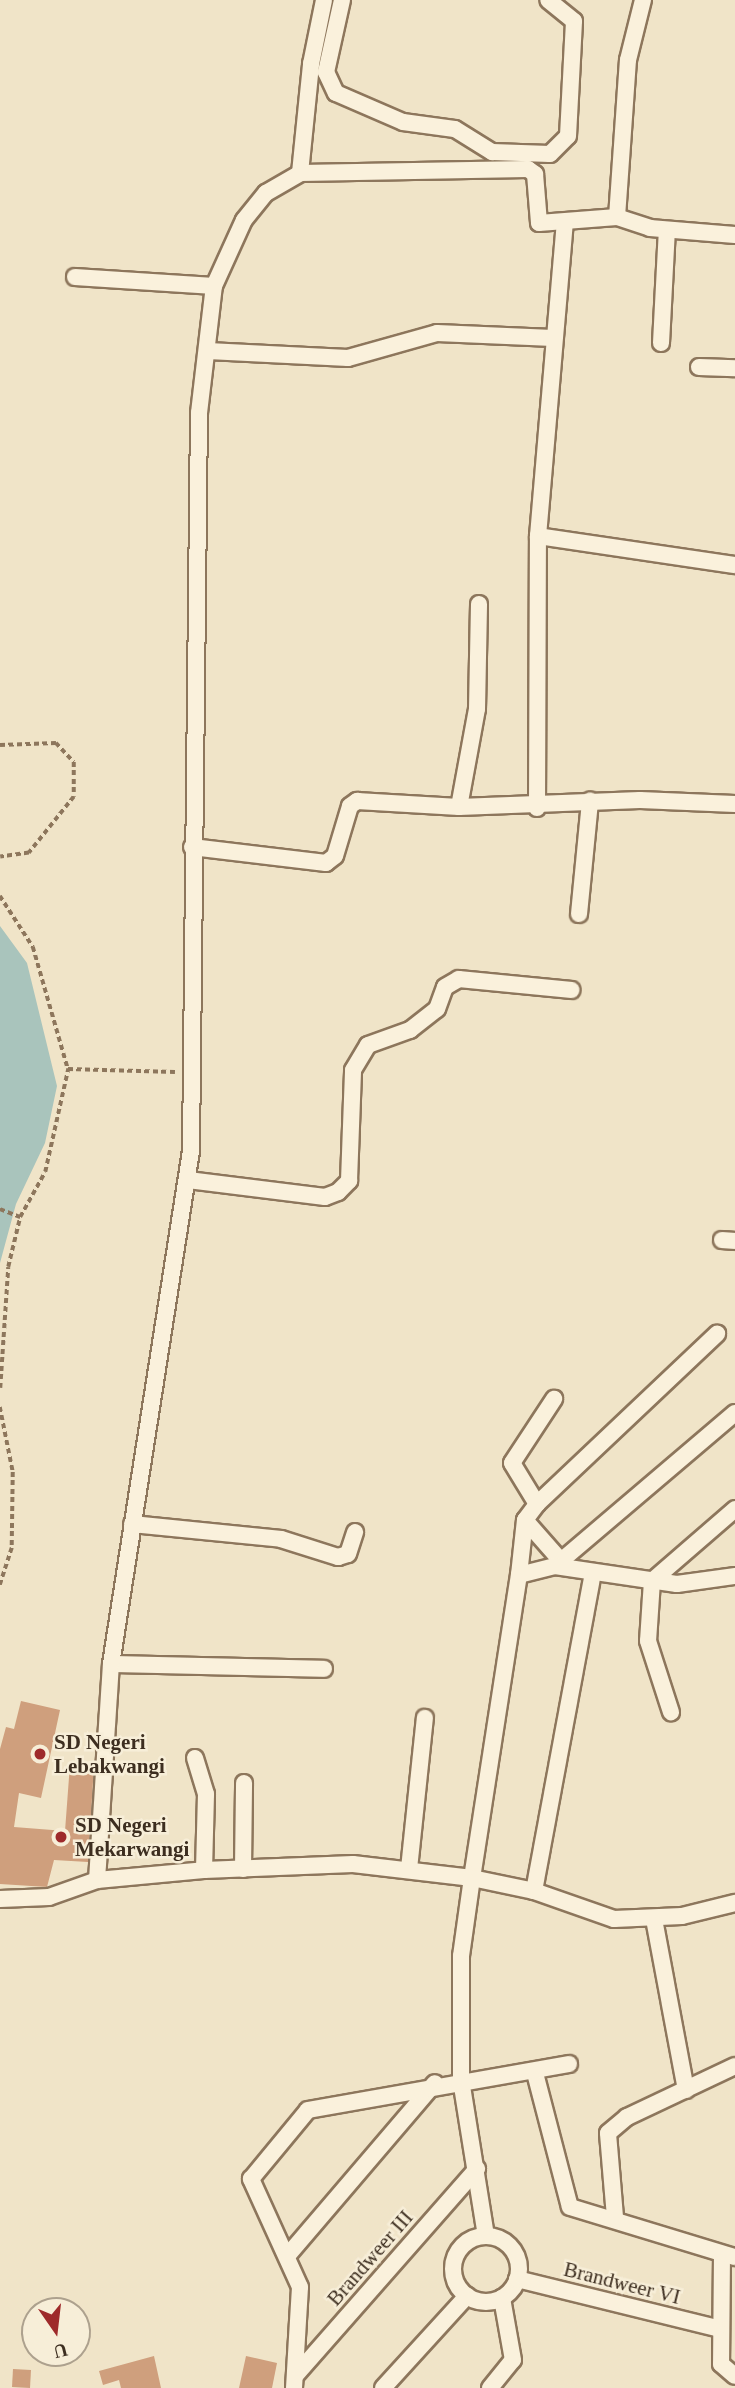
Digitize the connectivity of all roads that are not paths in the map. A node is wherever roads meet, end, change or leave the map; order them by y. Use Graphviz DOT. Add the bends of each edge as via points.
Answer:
graph roads {
  1 [pos="324,0"];
  2 [pos="342,0"];
  3 [pos="548,0"];
  4 [pos="643,0"];
  5 [pos="300,173"];
  6 [pos="617,217"];
  7 [pos="565,222"];
  8 [pos="667,230"];
  9 [pos="735,235"];
  10 [pos="75,277"];
  11 [pos="214,286"];
  12 [pos="552,338"];
  13 [pos="661,343"];
  14 [pos="208,351"];
  15 [pos="699,367"];
  16 [pos="735,368"];
  17 [pos="538,536"];
  18 [pos="735,565"];
  19 [pos="479,604"];
  20 [pos="590,801"];
  21 [pos="735,804"];
  22 [pos="459,807"];
  23 [pos="537,808"];
  24 [pos="192,847"];
  25 [pos="579,914"];
  26 [pos="571,990"];
  27 [pos="188,1180"];
  28 [pos="717,1334"];
  29 [pos="554,1399"];
  30 [pos="735,1413"];
  31 [pos="537,1504"];
  32 [pos="735,1509"];
  33 [pos="525,1520"];
  34 [pos="132,1524"];
  35 [pos="355,1532"];
  36 [pos="558,1564"];
  37 [pos="593,1573"];
  38 [pos="519,1575"];
  39 [pos="735,1576"];
  40 [pos="652,1581"];
  41 [pos="111,1664"];
  42 [pos="324,1669"];
  43 [pos="671,1712"];
  44 [pos="425,1718"];
  45 [pos="195,1758"];
  46 [pos="244,1783"];
  47 [pos="243,1869"];
  48 [pos="409,1869"];
  49 [pos="204,1870"];
  50 [pos="472,1878"];
  51 [pos="97,1880"];
  52 [pos="534,1891"];
  53 [pos="0,1899"];
  54 [pos="735,1903"];
  55 [pos="654,1919"];
  56 [pos="569,2064"];
  57 [pos="735,2066"];
  58 [pos="535,2073"];
  59 [pos="461,2080"];
  60 [pos="435,2083"];
  61 [pos="686,2090"];
  62 [pos="477,2169"];
  63 [pos="615,2217"];
  64 [pos="486,2236"];
  65 [pos="288,2255"];
  66 [pos="728,2256"];
  67 [pos="517,2279"];
  68 [pos="467,2296"];
  69 [pos="502,2298"];
  70 [pos="717,2328"];
  71 [pos="735,2376"];
  72 [pos="295,2382"];
  73 [pos="383,2388"];
  74 [pos="490,2388"];
  1 -- 5 [label="street" via="311,64"];
  2 -- 3 [label="street" via="327,72 336,93 402,122 455,129 492,152 550,154 568,136 574,21"];
  4 -- 6 [label="street" via="626,73"];
  5 -- 7 [label="street" via="528,169 536,174 537,221"];
  5 -- 11 [label="street" via="255,206"];
  6 -- 7 [label="street"];
  6 -- 8 [label="street"];
  7 -- 12 [label="street"];
  8 -- 9 [label="street"];
  8 -- 13 [label="street"];
  10 -- 11 [label="street"];
  11 -- 14 [label="street"];
  12 -- 14 [label="street" via="437,333 348,358"];
  12 -- 17 [label="street"];
  14 -- 24 [label="street" via="200,413"];
  15 -- 16 [label="street"];
  17 -- 18 [label="street"];
  17 -- 23 [label="street"];
  19 -- 22 [label="street" via="477,709"];
  20 -- 21 [label="street"];
  20 -- 23 [label="street"];
  20 -- 25 [label="street"];
  22 -- 23 [label="street"];
  22 -- 24 [label="street" via="357,802 350,806 335,856 326,863"];
  24 -- 27 [label="street"];
  26 -- 27 [label="street" via="459,979 445,987 437,1009 410,1030 368,1045 353,1070 350,1169 338,1192 326,1197"];
  27 -- 34 [label="street"];
  28 -- 31 [label="street"];
  29 -- 31 [label="street" via="512,1463"];
  30 -- 36 [label="street"];
  31 -- 33 [label="street"];
  32 -- 40 [label="street"];
  33 -- 36 [label="street"];
  33 -- 38 [label="street"];
  34 -- 35 [label="street" via="281,1539 338,1557 348,1554"];
  34 -- 41 [label="street"];
  36 -- 37 [label="street"];
  36 -- 38 [label="street"];
  37 -- 40 [label="street"];
  37 -- 52 [label="street"];
  38 -- 50 [label="street"];
  39 -- 40 [label="street" via="695,1584"];
  40 -- 43 [label="street" via="648,1641"];
  41 -- 42 [label="street"];
  41 -- 51 [label="street"];
  44 -- 48 [label="street"];
  45 -- 49 [label="street" via="205,1794"];
  46 -- 47 [label="street"];
  47 -- 48 [label="street" via="353,1864"];
  47 -- 49 [label="street"];
  48 -- 50 [label="street"];
  49 -- 51 [label="street"];
  50 -- 52 [label="street"];
  50 -- 59 [label="street" via="461,1956"];
  51 -- 53 [label="street" via="49,1897"];
  52 -- 55 [label="street" via="594,1915"];
  54 -- 55 [label="street"];
  55 -- 61 [label="street"];
  56 -- 58 [label="street"];
  57 -- 61 [label="street"];
  58 -- 59 [label="street"];
  58 -- 63 [label="street" via="566,2204"];
  59 -- 60 [label="street"];
  59 -- 62 [label="street"];
  60 -- 65 [label="street"];
  60 -- 65 [label="street" via="308,2110 251,2179 264,2217"];
  61 -- 63 [label="street" via="608,2133"];
  62 -- 64 [label="street"];
  62 -- 72 [label="street, Brandweer III"];
  63 -- 66 [label="street"];
  64 -- 67 [label="street" via="509,2245"];
  64 -- 68 [label="street" via="472,2239 454,2259 453,2273"];
  65 -- 72 [label="street" via="302,2310"];
  66 -- 70 [label="street"];
  67 -- 69 [label="street"];
  67 -- 70 [label="street, Brandweer VI"];
  68 -- 69 [label="street"];
  68 -- 73 [label="street"];
  69 -- 74 [label="street" via="513,2360"];
  70 -- 71 [label="street" via="721,2364"];
}
